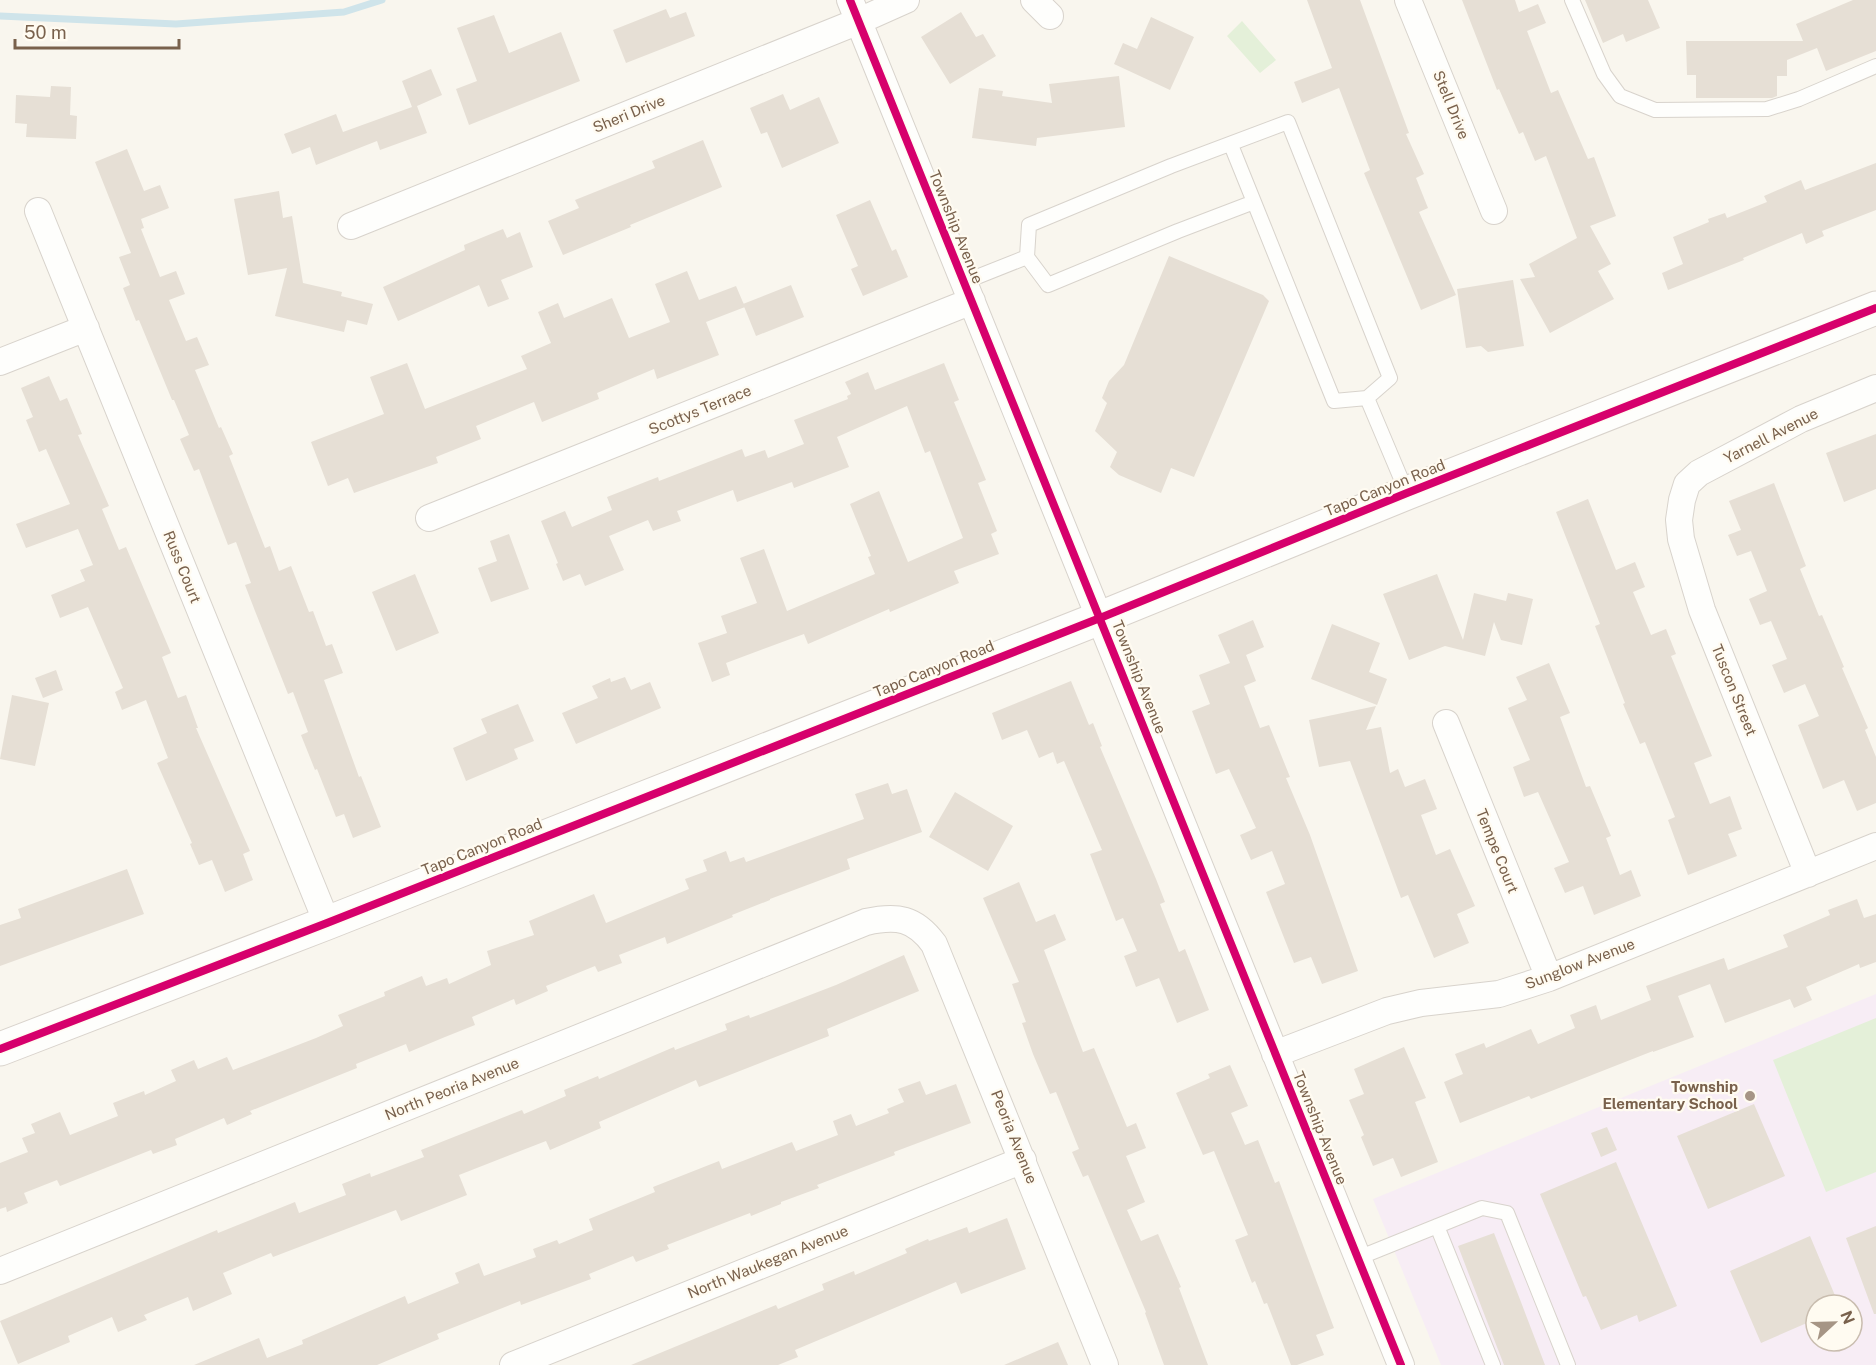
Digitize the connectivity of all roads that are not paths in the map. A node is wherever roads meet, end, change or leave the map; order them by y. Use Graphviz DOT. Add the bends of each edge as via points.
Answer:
graph roads {
  1 [pos="906,0"];
  2 [pos="1408,0"];
  3 [pos="1572,0"];
  4 [pos="855,10"];
  5 [pos="1876,66"];
  6 [pos="1231,145"];
  7 [pos="1254,202"];
  8 [pos="38,211"];
  9 [pos="1494,211"];
  10 [pos="351,226"];
  11 [pos="1027,257"];
  12 [pos="968,292"];
  13 [pos="1876,308"];
  14 [pos="86,328"];
  15 [pos="0,362"];
  16 [pos="1876,387"];
  17 [pos="1367,398"];
  18 [pos="1407,494"];
  19 [pos="1682,501"];
  20 [pos="429,518"];
  21 [pos="1100,618"];
  22 [pos="1446,723"];
  23 [pos="1876,846"];
  24 [pos="1808,874"];
  25 [pos="907,921"];
  26 [pos="327,923"];
  27 [pos="1548,978"];
  28 [pos="0,1049"];
  29 [pos="1275,1054"];
  30 [pos="1023,1160"];
  31 [pos="1437,1226"];
  32 [pos="1358,1258"];
  33 [pos="0,1271"];
  34 [pos="513,1365"];
  35 [pos="1105,1365"];
  36 [pos="1401,1365"];
  37 [pos="1493,1365"];
  38 [pos="1568,1365"];
  1 -- 4 [label="street, Sheri Drive"];
  2 -- 9 [label="street, Stell Drive"];
  3 -- 5 [label="lane" via="1604,74 1620,96 1655,110 1767,109"];
  4 -- 10 [label="street, Sheri Drive"];
  4 -- 12 [label="street, Township Avenue"];
  6 -- 7 [label="lane"];
  6 -- 11 [label="lane" via="1029,225"];
  6 -- 17 [label="lane" via="1288,122 1390,378"];
  7 -- 11 [label="lane" via="1048,285"];
  7 -- 17 [label="lane" via="1334,401"];
  8 -- 14 [label="street, Russ Court"];
  11 -- 12 [label="lane"];
  12 -- 20 [label="street, Scottys Terrace"];
  12 -- 21 [label="street, Township Avenue"];
  13 -- 18 [label="main road, Tapo Canyon Road"];
  14 -- 15 [label="street"];
  14 -- 26 [label="street, Russ Court"];
  16 -- 19 [label="street, Yarnell Avenue" via="1801,419 1699,473 1687,484"];
  17 -- 18 [label="lane"];
  18 -- 21 [label="main road, Tapo Canyon Road"];
  19 -- 24 [label="street, Tuscon Street" via="1678,520 1681,539 1702,610"];
  21 -- 26 [label="main road, Tapo Canyon Road"];
  21 -- 29 [label="street, Township Avenue"];
  22 -- 27 [label="street, Tempe Court"];
  23 -- 24 [label="street, Sunglow Avenue"];
  24 -- 27 [label="street, Sunglow Avenue"];
  25 -- 30 [label="street, Peoria Avenue" via="923,930 934,944"];
  25 -- 33 [label="street, North Peoria Avenue" via="886,917 866,922"];
  26 -- 28 [label="main road, Tapo Canyon Road"];
  27 -- 29 [label="street, Sunglow Avenue" via="1499,993 1387,1011"];
  29 -- 32 [label="street, Township Avenue"];
  30 -- 34 [label="street, North Waukegan Avenue"];
  30 -- 35 [label="street, Peoria Avenue"];
  31 -- 32 [label="lane"];
  31 -- 37 [label="lane"];
  31 -- 38 [label="lane" via="1482,1208 1507,1214"];
  32 -- 36 [label="street, Township Avenue"];
}
